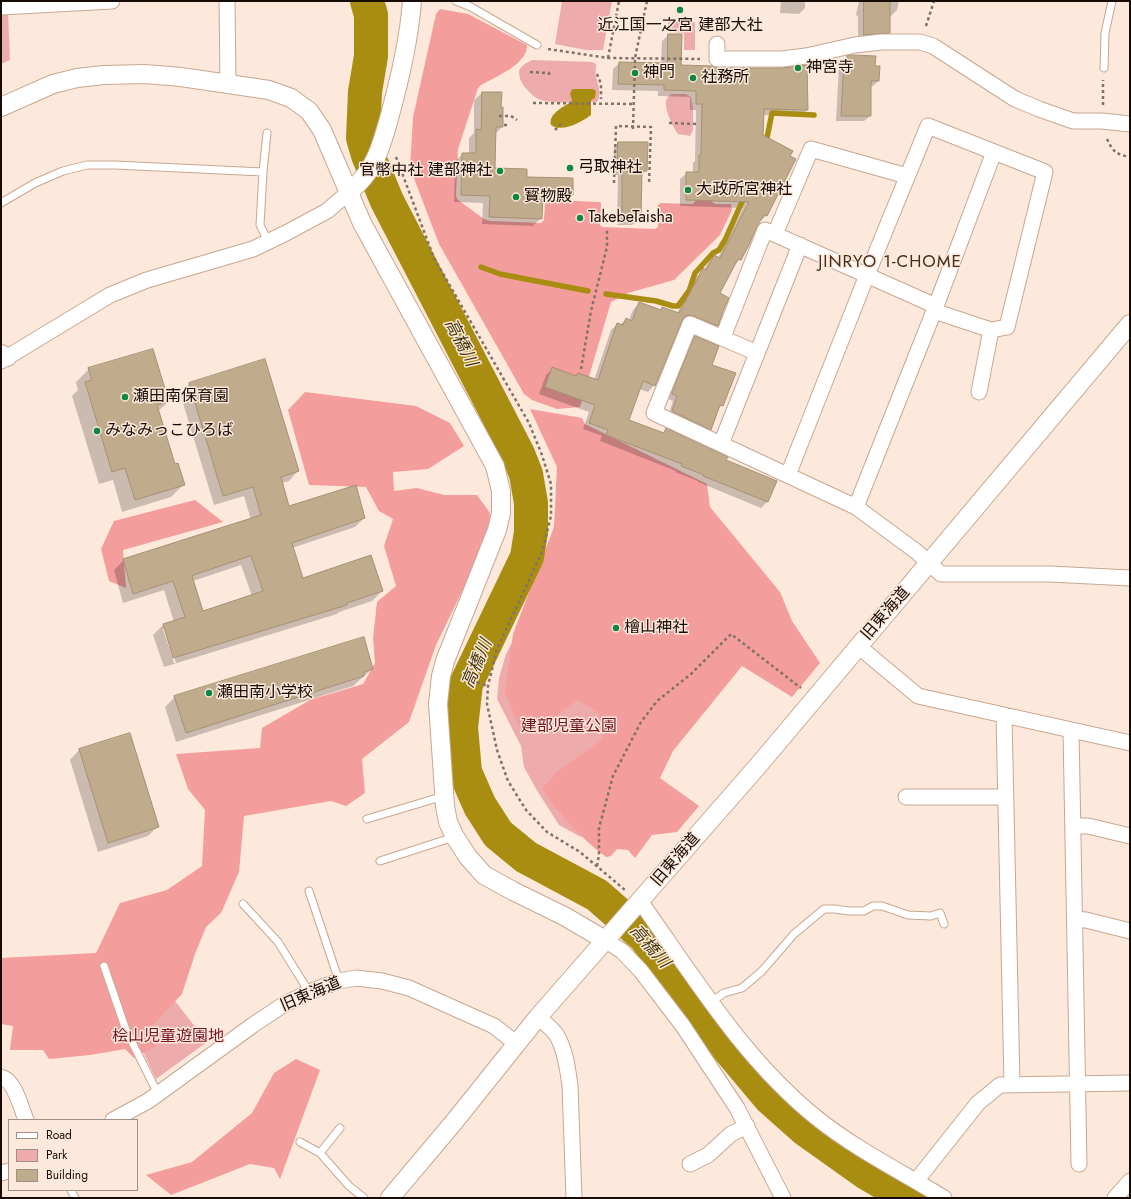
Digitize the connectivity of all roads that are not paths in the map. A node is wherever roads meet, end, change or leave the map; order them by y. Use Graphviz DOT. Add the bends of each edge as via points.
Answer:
graph roads {
  1 [pos="112,1"];
  2 [pos="227,1"];
  3 [pos="412,1"];
  4 [pos="456,1"];
  5 [pos="1112,1"];
  6 [pos="1,7"];
  7 [pos="537,45"];
  8 [pos="717,52"];
  9 [pos="1104,68"];
  10 [pos="228,84"];
  11 [pos="1,108"];
  12 [pos="1130,124"];
  13 [pos="267,133"];
  14 [pos="994,152"];
  15 [pos="263,172"];
  16 [pos="907,176"];
  17 [pos="353,188"];
  18 [pos="1,203"];
  19 [pos="775,234"];
  20 [pos="268,241"];
  21 [pos="800,245"];
  22 [pos="867,275"];
  23 [pos="935,308"];
  24 [pos="1130,324"];
  25 [pos="991,330"];
  26 [pos="723,337"];
  27 [pos="757,353"];
  28 [pos="3,357"];
  29 [pos="979,392"];
  30 [pos="721,444"];
  31 [pos="788,475"];
  32 [pos="856,507"];
  33 [pos="929,563"];
  34 [pos="1130,578"];
  35 [pos="858,646"];
  36 [pos="1004,715"];
  37 [pos="1071,730"];
  38 [pos="1130,743"];
  39 [pos="444,796"];
  40 [pos="1006,796"];
  41 [pos="906,797"];
  42 [pos="367,820"];
  43 [pos="1073,826"];
  44 [pos="1130,836"];
  45 [pos="455,837"];
  46 [pos="380,861"];
  47 [pos="309,891"];
  48 [pos="243,904"];
  49 [pos="637,905"];
  50 [pos="1075,919"];
  51 [pos="944,924"];
  52 [pos="1130,931"];
  53 [pos="609,937"];
  54 [pos="104,966"];
  55 [pos="339,981"];
  56 [pos="309,992"];
  57 [pos="711,1002"];
  58 [pos="538,1016"];
  59 [pos="516,1044"];
  60 [pos="1,1077"];
  61 [pos="1130,1083"];
  62 [pos="1077,1084"];
  63 [pos="1012,1085"];
  64 [pos="158,1094"];
  65 [pos="26,1119"];
  66 [pos="115,1119"];
  67 [pos="747,1126"];
  68 [pos="340,1128"];
  69 [pos="300,1142"];
  70 [pos="320,1153"];
  71 [pos="690,1164"];
  72 [pos="1079,1164"];
  73 [pos="916,1181"];
  74 [pos="1130,1182"];
  75 [pos="364,1198"];
  76 [pos="390,1198"];
  77 [pos="574,1198"];
  78 [pos="783,1198"];
  79 [pos="944,1198"];
  80 [pos="1115,1198"];
  1 -- 6 [label="street"];
  2 -- 10 [label="street"];
  3 -- 17 [label="street" via="401,67 382,139 368,172"];
  4 -- 7 [label="lane" via="477,10"];
  5 -- 9 [label="lane" via="1105,33"];
  8 -- 12 [label="street" via="782,59 855,45 920,42 933,46 1015,99 1039,110 1073,121"];
  10 -- 11 [label="street" via="181,77 104,75 53,84"];
  10 -- 17 [label="street" via="268,90 291,98 309,111"];
  13 -- 15 [label="lane"];
  14 -- 16 [label="street" via="928,126"];
  14 -- 23 [label="street"];
  14 -- 25 [label="street" via="1045,172 1007,327"];
  15 -- 18 [label="lane" via="87,165 63,171 35,183"];
  15 -- 20 [label="lane" via="260,225"];
  16 -- 19 [label="street" via="811,149"];
  16 -- 22 [label="street"];
  17 -- 20 [label="street" via="327,211"];
  17 -- 39 [label="street" via="362,223 495,466 501,491 501,513 497,530 440,676 438,704"];
  19 -- 21 [label="street"];
  19 -- 26 [label="street" via="766,230"];
  20 -- 28 [label="street" via="252,249 147,280 110,295"];
  21 -- 22 [label="street"];
  21 -- 27 [label="street"];
  22 -- 23 [label="street"];
  22 -- 31 [label="street"];
  23 -- 25 [label="street"];
  23 -- 32 [label="street"];
  24 -- 33 [label="street, 旧東海道"];
  25 -- 29 [label="street"];
  26 -- 27 [label="street"];
  26 -- 30 [label="street" via="690,324 654,413"];
  27 -- 30 [label="street"];
  30 -- 31 [label="street"];
  31 -- 32 [label="street"];
  32 -- 33 [label="street"];
  33 -- 34 [label="street" via="941,574 1050,574"];
  33 -- 35 [label="street, 旧東海道"];
  35 -- 36 [label="street" via="918,696"];
  35 -- 49 [label="street, 旧東海道"];
  36 -- 37 [label="street"];
  36 -- 40 [label="street"];
  37 -- 38 [label="street"];
  37 -- 43 [label="street"];
  39 -- 42 [label="lane"];
  39 -- 45 [label="street" via="448,822"];
  40 -- 41 [label="street"];
  40 -- 63 [label="street"];
  43 -- 44 [label="street" via="1088,826"];
  43 -- 50 [label="street"];
  45 -- 46 [label="lane"];
  45 -- 53 [label="street" via="484,875"];
  47 -- 55 [label="lane"];
  48 -- 56 [label="lane" via="278,942"];
  49 -- 53 [label="street, 旧東海道"];
  49 -- 57 [label="street"];
  50 -- 52 [label="street"];
  50 -- 62 [label="street"];
  51 -- 57 [label="lane" via="940,913 931,916 908,915 882,906 873,906 864,911 824,909 794,934 762,971 742,988 724,993"];
  53 -- 58 [label="street, 旧東海道"];
  53 -- 67 [label="street" via="641,971 683,1026"];
  54 -- 64 [label="lane" via="126,1030"];
  55 -- 56 [label="street, 旧東海道"];
  55 -- 59 [label="street, 旧東海道" via="356,978 409,988 494,1026"];
  56 -- 64 [label="street, 旧東海道" via="259,1021"];
  57 -- 73 [label="street" via="725,1022 790,1095 855,1145"];
  58 -- 59 [label="street, 旧東海道"];
  58 -- 77 [label="street" via="556,1034 569,1072"];
  59 -- 76 [label="street"];
  60 -- 65 [label="street" via="11,1083"];
  61 -- 62 [label="street"];
  62 -- 63 [label="street"];
  62 -- 72 [label="street"];
  63 -- 73 [label="street" via="1000,1085 978,1103"];
  64 -- 66 [label="street, 旧東海道"];
  67 -- 71 [label="street" via="731,1134 708,1155"];
  67 -- 78 [label="street"];
  68 -- 70 [label="lane"];
  69 -- 70 [label="lane"];
  70 -- 75 [label="lane" via="349,1186"];
  73 -- 79 [label="street"];
  74 -- 80 [label="street"];
}
